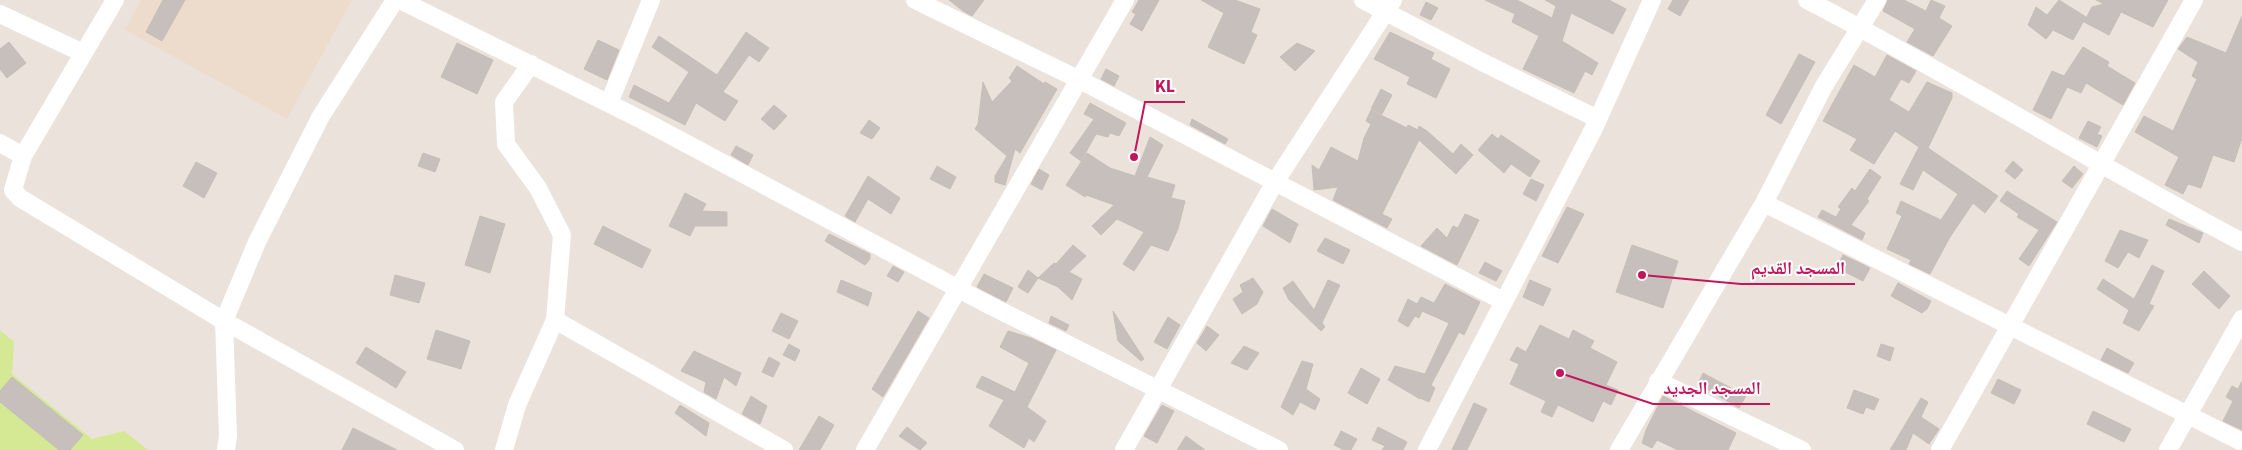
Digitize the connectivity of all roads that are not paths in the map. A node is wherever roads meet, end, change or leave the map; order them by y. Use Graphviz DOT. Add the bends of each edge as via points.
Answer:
graph roads {
  1 [pos="114,0"];
  2 [pos="395,0"];
  3 [pos="400,0"];
  4 [pos="651,0"];
  5 [pos="915,0"];
  6 [pos="1125,0"];
  7 [pos="1363,0"];
  8 [pos="1652,0"];
  9 [pos="1806,0"];
  10 [pos="1877,0"];
  11 [pos="2194,0"];
  12 [pos="1389,6"];
  13 [pos="0,14"];
  14 [pos="1861,28"];
  15 [pos="83,53"];
  16 [pos="531,64"];
  17 [pos="1078,79"];
  18 [pos="609,103"];
  19 [pos="1598,118"];
  20 [pos="0,143"];
  21 [pos="23,156"];
  22 [pos="2101,164"];
  23 [pos="1275,182"];
  24 [pos="1764,203"];
  25 [pos="2242,242"];
  26 [pos="958,288"];
  27 [pos="1503,301"];
  28 [pos="555,320"];
  29 [pos="2242,320"];
  30 [pos="224,321"];
  31 [pos="2010,326"];
  32 [pos="1658,381"];
  33 [pos="1157,390"];
  34 [pos="2187,414"];
  35 [pos="2242,442"];
  36 [pos="226,450"];
  37 [pos="455,450"];
  38 [pos="504,450"];
  39 [pos="784,450"];
  40 [pos="865,450"];
  41 [pos="1124,450"];
  42 [pos="1279,450"];
  43 [pos="1426,450"];
  44 [pos="1619,450"];
  45 [pos="1802,450"];
  46 [pos="1940,450"];
  47 [pos="2168,450"];
  1 -- 15 [label="street"];
  2 -- 30 [label="street" via="321,116 257,242"];
  3 -- 16 [label="street"];
  4 -- 18 [label="street"];
  5 -- 17 [label="street"];
  6 -- 17 [label="street"];
  7 -- 12 [label="street"];
  8 -- 19 [label="street"];
  9 -- 14 [label="street"];
  10 -- 14 [label="street"];
  11 -- 22 [label="street"];
  12 -- 19 [label="street" via="1486,64"];
  12 -- 23 [label="street"];
  13 -- 15 [label="street"];
  14 -- 22 [label="street"];
  14 -- 24 [label="street" via="1824,86"];
  15 -- 21 [label="street"];
  16 -- 18 [label="street"];
  16 -- 28 [label="street" via="504,102 506,144 538,188 562,235"];
  17 -- 23 [label="street"];
  17 -- 26 [label="street"];
  18 -- 26 [label="street"];
  19 -- 27 [label="street"];
  20 -- 21 [label="street"];
  21 -- 30 [label="street" via="13,190 20,198"];
  22 -- 25 [label="street"];
  22 -- 31 [label="street"];
  23 -- 27 [label="street"];
  23 -- 33 [label="street"];
  24 -- 31 [label="street"];
  24 -- 32 [label="street"];
  26 -- 33 [label="street"];
  26 -- 40 [label="street"];
  27 -- 43 [label="street"];
  28 -- 38 [label="street" via="517,405"];
  28 -- 39 [label="street"];
  29 -- 34 [label="street"];
  30 -- 36 [label="street"];
  30 -- 37 [label="street"];
  31 -- 34 [label="street"];
  31 -- 46 [label="street"];
  32 -- 44 [label="street"];
  32 -- 45 [label="street"];
  33 -- 41 [label="street"];
  33 -- 42 [label="street"];
  34 -- 35 [label="street"];
  34 -- 47 [label="street"];
}
